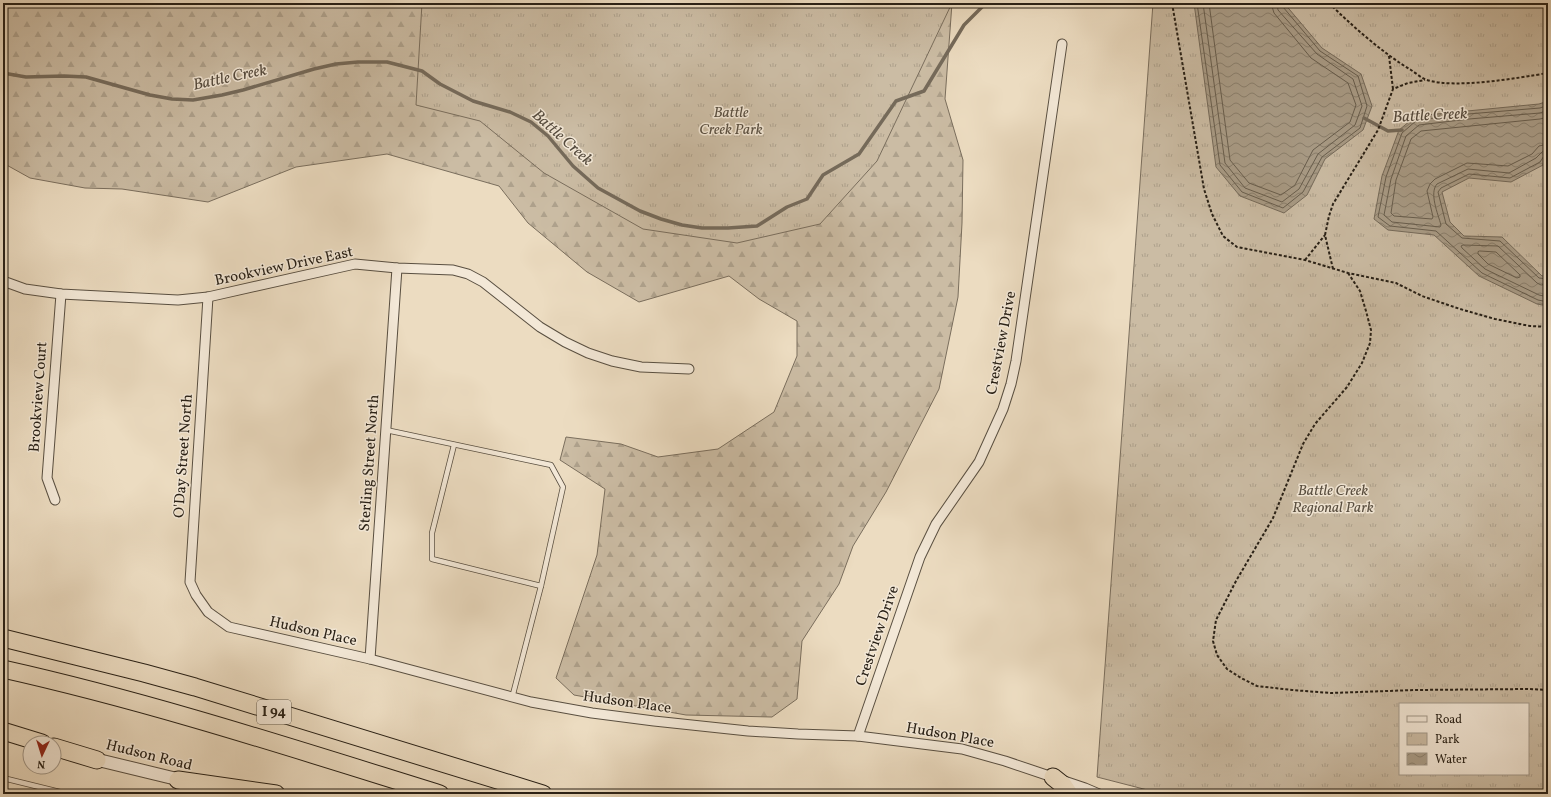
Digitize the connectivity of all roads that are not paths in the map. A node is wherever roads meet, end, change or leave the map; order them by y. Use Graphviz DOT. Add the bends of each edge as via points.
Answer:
graph roads {
  1 [pos="1062,44"];
  2 [pos="397,268"];
  3 [pos="3,281"];
  4 [pos="61,294"];
  5 [pos="208,297"];
  6 [pos="689,370"];
  7 [pos="386,430"];
  8 [pos="454,445"];
  9 [pos="55,500"];
  10 [pos="541,586"];
  11 [pos="208,612"];
  12 [pos="3,638"];
  13 [pos="370,659"];
  14 [pos="3,669"];
  15 [pos="512,698"];
  16 [pos="3,731"];
  17 [pos="858,736"];
  18 [pos="3,737"];
  19 [pos="22,737"];
  20 [pos="22,742"];
  21 [pos="62,750"];
  22 [pos="97,760"];
  23 [pos="1052,777"];
  24 [pos="3,778"];
  25 [pos="178,780"];
  26 [pos="68,794"];
  27 [pos="236,794"];
  28 [pos="276,794"];
  29 [pos="440,794"];
  30 [pos="543,794"];
  31 [pos="1069,794"];
  32 [pos="1086,794"];
  33 [pos="1099,794"];
  1 -- 17 [label="street, Crestview Drive" via="1011,384 1003,409 979,462 936,524 920,557"];
  2 -- 5 [label="street, Brookview Drive East" via="355,264"];
  2 -- 6 [label="street, Brookview Drive East" via="453,270 468,274 483,282 540,327 588,353 641,367"];
  2 -- 7 [label="street, Sterling Street North"];
  3 -- 4 [label="street, Brookview Drive East" via="25,289"];
  4 -- 5 [label="street, Brookview Drive East" via="178,300"];
  4 -- 9 [label="street, Brookview Court" via="47,478"];
  5 -- 11 [label="street, O'Day Street North" via="190,582"];
  7 -- 8 [label="lane"];
  7 -- 13 [label="street, Sterling Street North"];
  8 -- 10 [label="lane" via="551,465 563,487"];
  8 -- 10 [label="lane" via="432,533 432,559"];
  10 -- 15 [label="lane"];
  11 -- 13 [label="street, Hudson Place" via="229,627"];
  12 -- 30 [label="highway, I 94" via="188,685"];
  13 -- 15 [label="street, Hudson Place"];
  14 -- 29 [label="highway, I 94" via="200,720"];
  15 -- 17 [label="street, Hudson Place" via="592,713 654,721 748,731"];
  16 -- 19 [label="highway"];
  17 -- 23 [label="street, Hudson Place" via="962,749"];
  18 -- 20 [label="street"];
  21 -- 22 [label="highway"];
  22 -- 25 [label="street, Hudson Road"];
  23 -- 31 [label="highway" via="1063,785"];
  23 -- 32 [label="street, Hudson Place"];
  23 -- 33 [label="street, Hudson Place"];
  24 -- 26 [label="lane"];
  25 -- 27 [label="street, Hudson Road"];
  25 -- 28 [label="highway"];
}
